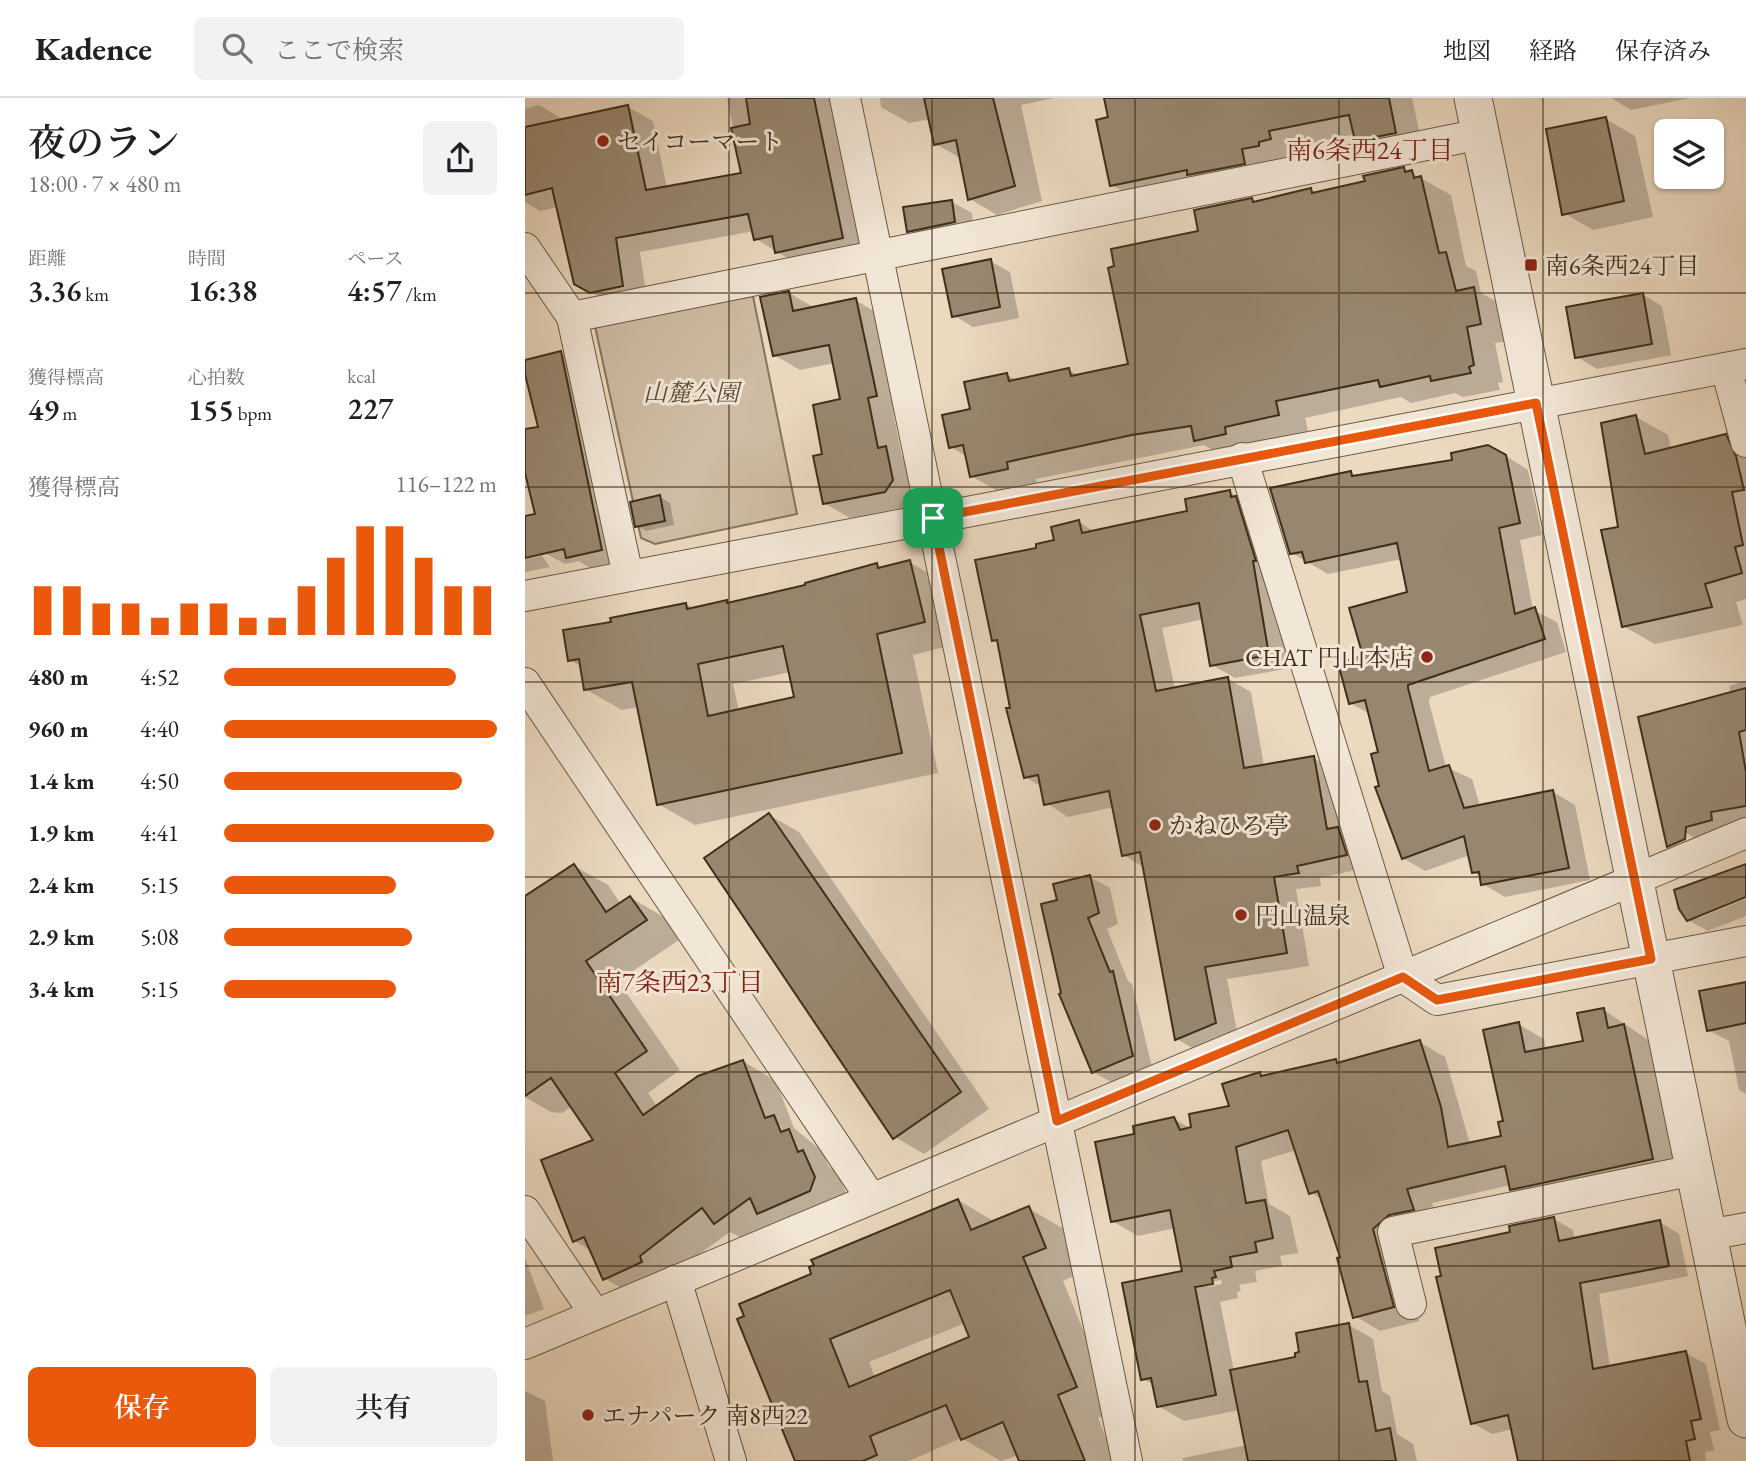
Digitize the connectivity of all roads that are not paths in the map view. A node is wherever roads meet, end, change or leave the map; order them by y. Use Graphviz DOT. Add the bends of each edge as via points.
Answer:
graph roads {
  1 [pos="845,98"];
  2 [pos="1473,98"];
  3 [pos="1481,134"];
  4 [pos="525,248"];
  5 [pos="878,255"];
  6 [pos="572,317"];
  7 [pos="1736,366"];
  8 [pos="1536,403"];
  9 [pos="1746,442"];
  10 [pos="1242,458"];
  11 [pos="933,518"];
  12 [pos="628,576"];
  13 [pos="525,596"];
  14 [pos="525,683"];
  15 [pos="1746,833"];
  16 [pos="1635,881"];
  17 [pos="1746,941"];
  18 [pos="1651,959"];
  19 [pos="1403,977"];
  20 [pos="1057,1121"];
  21 [pos="1695,1170"];
  22 [pos="871,1198"];
  23 [pos="525,1211"];
  24 [pos="1746,1228"];
  25 [pos="1708,1235"];
  26 [pos="676,1280"];
  27 [pos="1411,1304"];
  28 [pos="595,1314"];
  29 [pos="525,1343"];
  30 [pos="1746,1419"];
  31 [pos="731,1461"];
  32 [pos="1127,1461"];
  1 -- 5 [label="street"];
  2 -- 3 [label="street"];
  3 -- 5 [label="street"];
  3 -- 8 [label="street"];
  4 -- 6 [label="street"];
  5 -- 6 [label="street"];
  5 -- 11 [label="street"];
  6 -- 12 [label="street"];
  7 -- 8 [label="street"];
  7 -- 9 [label="street"];
  8 -- 10 [label="street"];
  8 -- 16 [label="street"];
  10 -- 11 [label="street"];
  10 -- 19 [label="street"];
  11 -- 12 [label="street"];
  11 -- 20 [label="street"];
  12 -- 13 [label="street"];
  14 -- 22 [label="street"];
  15 -- 16 [label="street"];
  16 -- 18 [label="street"];
  16 -- 19 [label="street"];
  17 -- 18 [label="street"];
  18 -- 19 [label="street" via="1437,1000"];
  18 -- 21 [label="street"];
  19 -- 20 [label="street"];
  20 -- 22 [label="street"];
  20 -- 32 [label="street"];
  21 -- 25 [label="street"];
  21 -- 27 [label="street" via="1393,1232"];
  22 -- 26 [label="street"];
  23 -- 28 [label="street"];
  24 -- 25 [label="street"];
  25 -- 30 [label="street"];
  26 -- 28 [label="street"];
  26 -- 31 [label="street"];
  28 -- 29 [label="street"];
}
